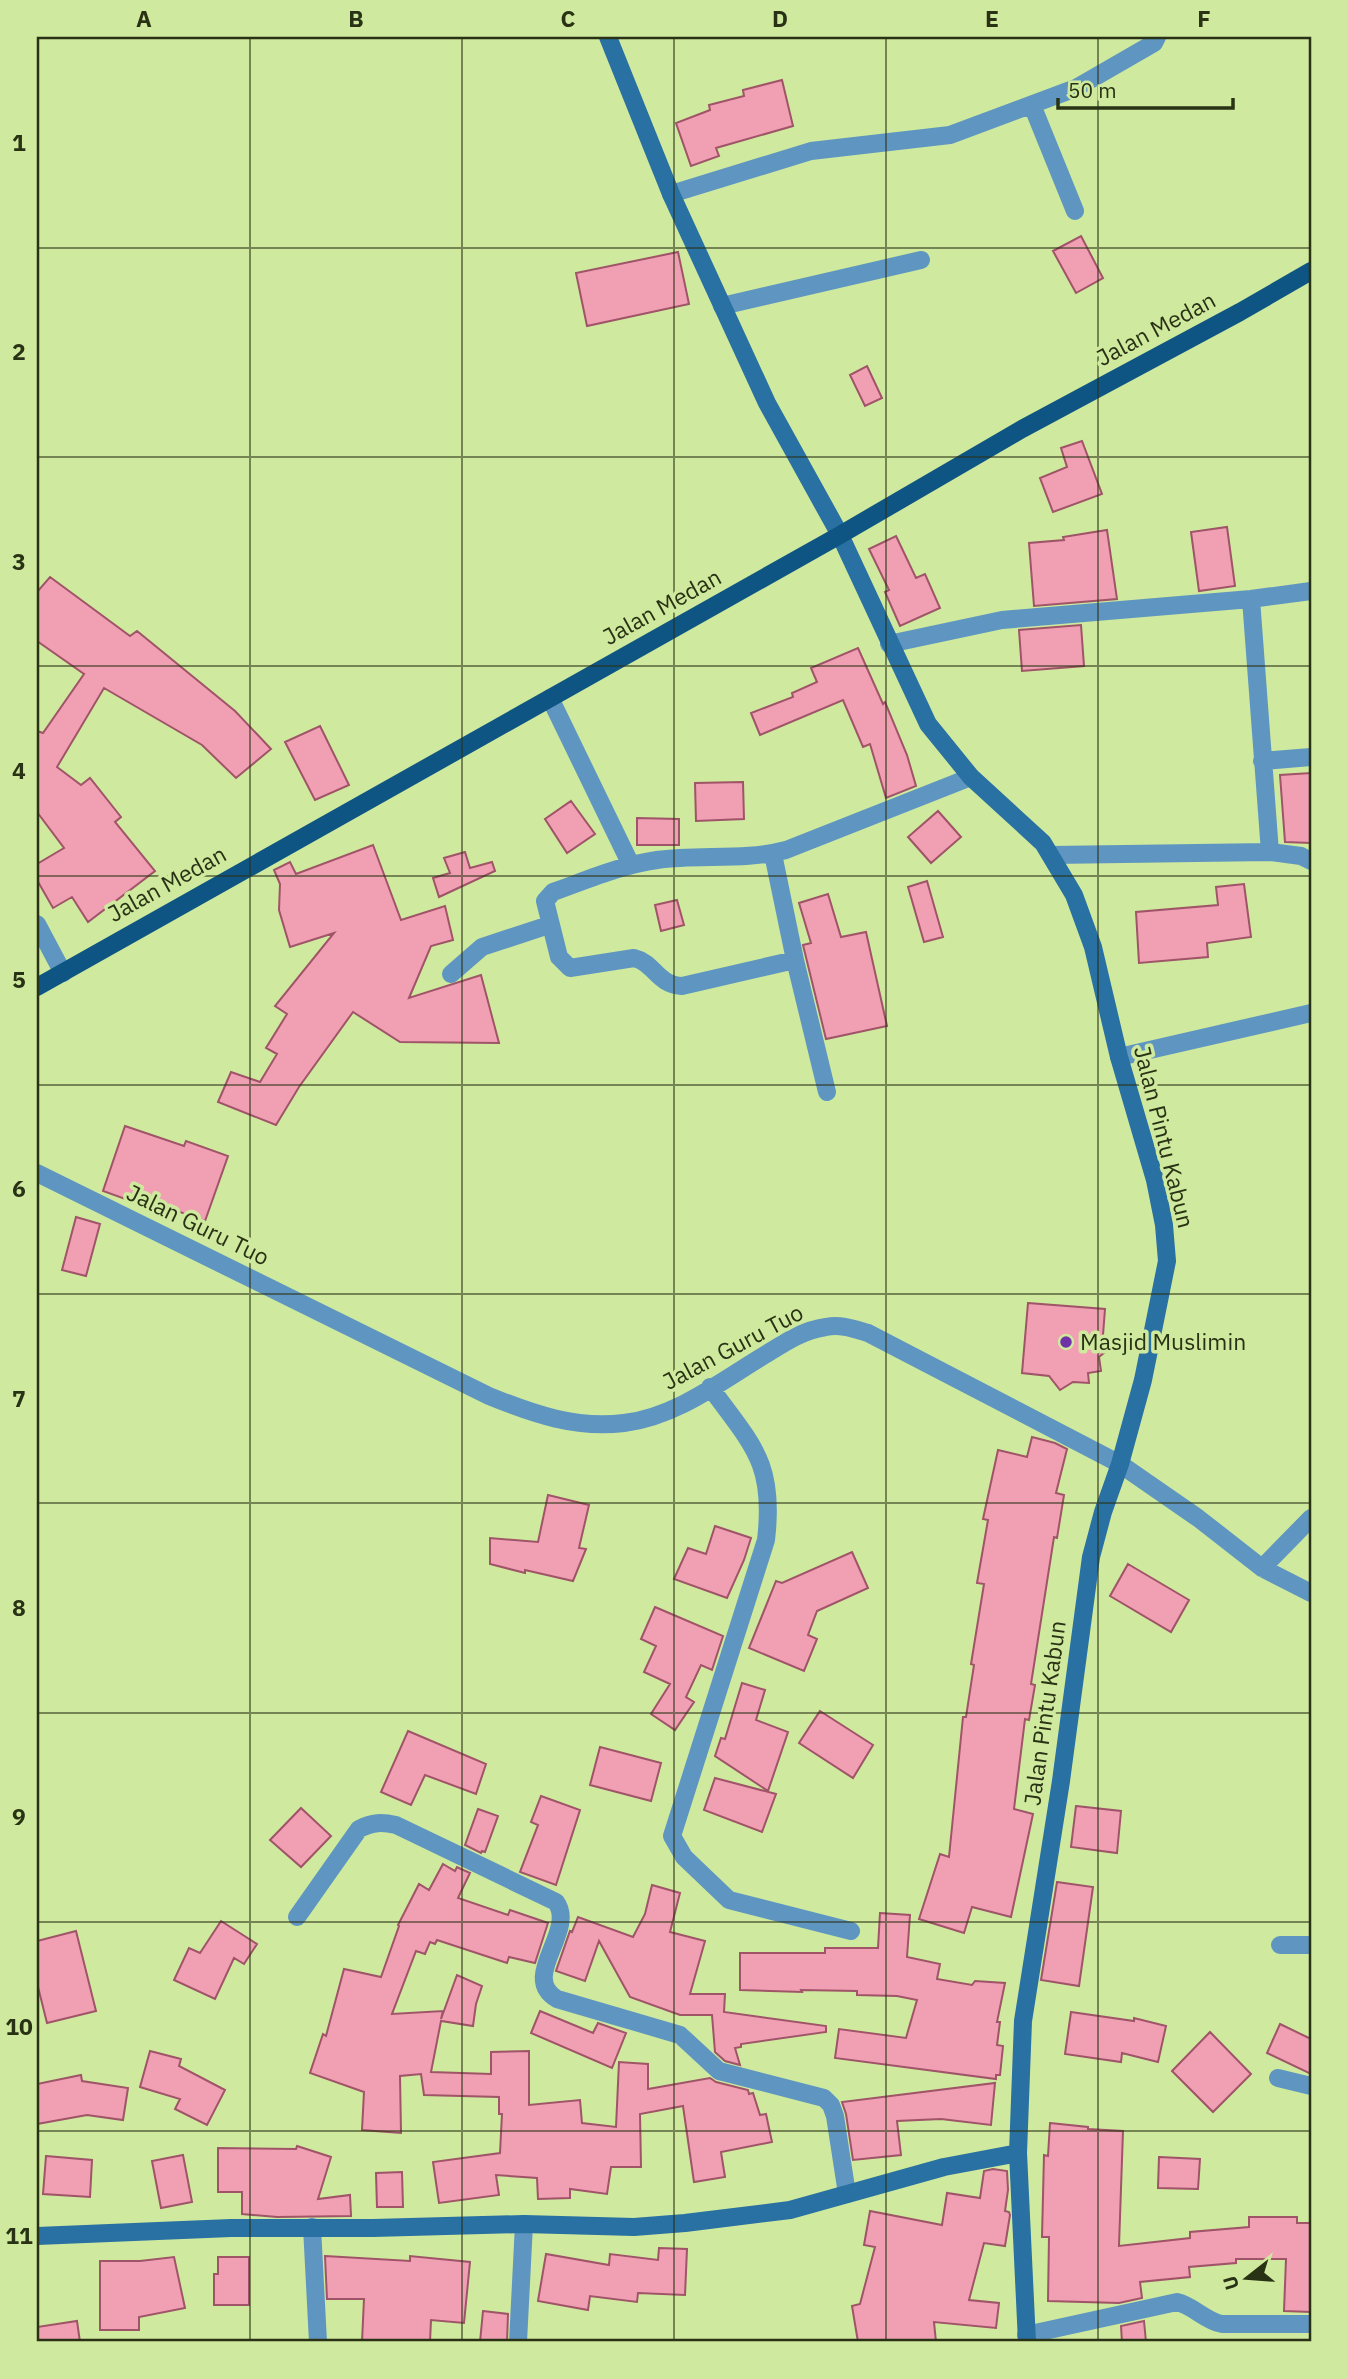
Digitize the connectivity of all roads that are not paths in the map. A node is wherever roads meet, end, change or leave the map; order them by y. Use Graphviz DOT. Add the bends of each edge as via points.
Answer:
graph roads {
  1 [pos="608,37"];
  2 [pos="1157,37"];
  3 [pos="1032,106"];
  4 [pos="671,194"];
  5 [pos="1075,211"];
  6 [pos="921,260"];
  7 [pos="1311,271"];
  8 [pos="722,306"];
  9 [pos="840,535"];
  10 [pos="1311,591"];
  11 [pos="1251,599"];
  12 [pos="890,644"];
  13 [pos="550,698"];
  14 [pos="1311,757"];
  15 [pos="1262,761"];
  16 [pos="971,777"];
  17 [pos="1270,852"];
  18 [pos="773,854"];
  19 [pos="1051,855"];
  20 [pos="1311,861"];
  21 [pos="631,865"];
  22 [pos="37,924"];
  23 [pos="550,925"];
  24 [pos="795,960"];
  25 [pos="63,973"];
  26 [pos="451,974"];
  27 [pos="37,987"];
  28 [pos="1311,1013"];
  29 [pos="1119,1057"];
  30 [pos="827,1092"];
  31 [pos="37,1173"];
  32 [pos="710,1387"];
  33 [pos="1120,1464"];
  34 [pos="1311,1518"];
  35 [pos="1262,1568"];
  36 [pos="1311,1593"];
  37 [pos="297,1917"];
  38 [pos="851,1931"];
  39 [pos="1280,1945"];
  40 [pos="1311,1945"];
  41 [pos="1278,2078"];
  42 [pos="1311,2086"];
  43 [pos="1018,2153"];
  44 [pos="847,2194"];
  45 [pos="524,2224"];
  46 [pos="312,2227"];
  47 [pos="37,2236"];
  48 [pos="1311,2324"];
  49 [pos="1026,2338"];
  50 [pos="318,2342"];
  51 [pos="518,2342"];
  1 -- 4 [label="street, Jalan Pintu Kabun"];
  2 -- 3 [label="street" via="1076,88"];
  3 -- 4 [label="street" via="950,135 811,151"];
  3 -- 5 [label="street"];
  4 -- 8 [label="street, Jalan Pintu Kabun"];
  6 -- 8 [label="street"];
  7 -- 9 [label="main road, Jalan Medan"];
  8 -- 9 [label="street, Jalan Pintu Kabun" via="767,403"];
  9 -- 12 [label="street, Jalan Pintu Kabun"];
  9 -- 13 [label="main road, Jalan Medan"];
  10 -- 11 [label="street"];
  11 -- 12 [label="street" via="1002,620"];
  11 -- 15 [label="street"];
  12 -- 16 [label="street, Jalan Pintu Kabun" via="928,724"];
  13 -- 21 [label="street"];
  13 -- 25 [label="main road, Jalan Medan"];
  14 -- 15 [label="street"];
  15 -- 17 [label="street"];
  16 -- 18 [label="street"];
  16 -- 19 [label="street, Jalan Pintu Kabun"];
  17 -- 19 [label="street"];
  17 -- 20 [label="street"];
  18 -- 21 [label="street"];
  18 -- 24 [label="street"];
  19 -- 29 [label="street, Jalan Pintu Kabun" via="1093,947"];
  21 -- 23 [label="street" via="553,892 545,905"];
  22 -- 25 [label="street"];
  23 -- 24 [label="street" via="559,957 570,968 634,958 643,960 669,985 682,986"];
  23 -- 26 [label="street" via="482,947"];
  24 -- 30 [label="street"];
  25 -- 27 [label="main road, Jalan Medan"];
  28 -- 29 [label="street"];
  29 -- 33 [label="street, Jalan Pintu Kabun" via="1155,1180 1167,1261"];
  31 -- 32 [label="street, Jalan Guru Tuo" via="524,1410 560,1421 627,1423 682,1405"];
  32 -- 33 [label="street, Jalan Guru Tuo" via="805,1331 847,1327 868,1333"];
  32 -- 38 [label="street" via="756,1450 766,1479 769,1510 766,1540 671,1836 684,1857 729,1900"];
  33 -- 35 [label="street, Jalan Guru Tuo"];
  33 -- 43 [label="street, Jalan Pintu Kabun" via="1091,1557 1023,2021"];
  34 -- 35 [label="street"];
  35 -- 36 [label="street, Jalan Guru Tuo"];
  37 -- 44 [label="street" via="359,1829 382,1822 556,1902 561,1922 543,1973 549,1994 680,2035 719,2071 824,2098 835,2116"];
  39 -- 40 [label="street"];
  41 -- 42 [label="street"];
  43 -- 44 [label="street" via="944,2167"];
  43 -- 49 [label="street, Jalan Pintu Kabun"];
  44 -- 45 [label="street" via="790,2210 685,2223 634,2227"];
  45 -- 46 [label="street"];
  45 -- 51 [label="street"];
  46 -- 47 [label="street"];
  46 -- 50 [label="street"];
  48 -- 49 [label="street" via="1215,2323 1177,2302"];
}
